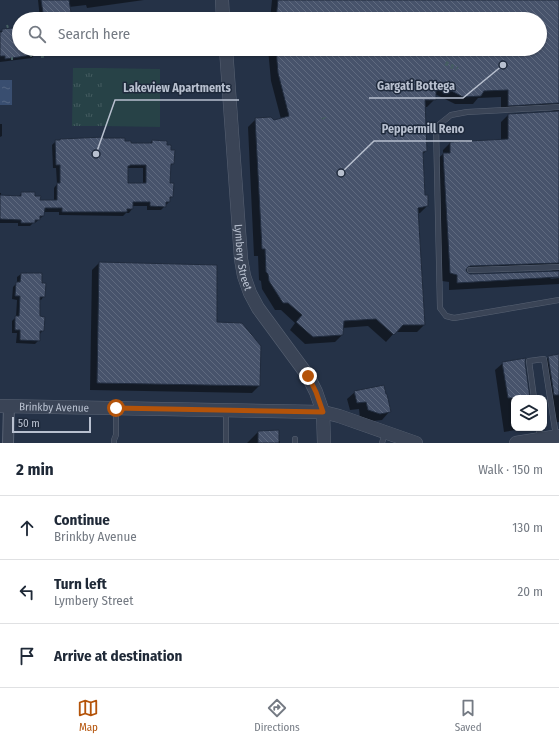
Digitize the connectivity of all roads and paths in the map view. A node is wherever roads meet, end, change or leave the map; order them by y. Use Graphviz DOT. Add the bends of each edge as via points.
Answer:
graph roads {
  1 [pos="222,0"];
  2 [pos="223,12"];
  3 [pos="46,56"];
  4 [pos="226,56"];
  5 [pos="40,57"];
  6 [pos="445,63"];
  7 [pos="457,69"];
  8 [pos="559,107"];
  9 [pos="559,267"];
  10 [pos="470,270"];
  11 [pos="559,300"];
  12 [pos="534,395"];
  13 [pos="5,406"];
  14 [pos="116,408"];
  15 [pos="226,410"];
  16 [pos="323,412"];
  17 [pos="558,437"];
  18 [pos="535,438"];
  19 [pos="391,439"];
  20 [pos="226,442"];
  21 [pos="8,443"];
  22 [pos="114,443"];
  23 [pos="324,443"];
  24 [pos="416,443"];
  25 [pos="516,443"];
  1 -- 2 [label="street"];
  3 -- 5 [label="path"];
  4 -- 16 [label="street, Lymbery Street" via="244,276 258,308 308,376"];
  6 -- 7 [label="path"];
  8 -- 11 [label="lane" via="468,112 451,115 436,127 440,308 446,316 454,318"];
  9 -- 10 [label="lane"];
  12 -- 17 [label="lane" via="529,361 544,359"];
  13 -- 14 [label="street, Brinkby Avenue"];
  13 -- 21 [label="street"];
  14 -- 15 [label="street, Brinkby Avenue"];
  14 -- 22 [label="lane"];
  15 -- 16 [label="street, Brinkby Avenue"];
  15 -- 20 [label="lane"];
  16 -- 19 [label="street, Brinkby Avenue" via="340,416"];
  16 -- 23 [label="street, Lymbery Street"];
  17 -- 18 [label="street"];
  18 -- 25 [label="street"];
  19 -- 24 [label="street, Brinkby Avenue"];
}
